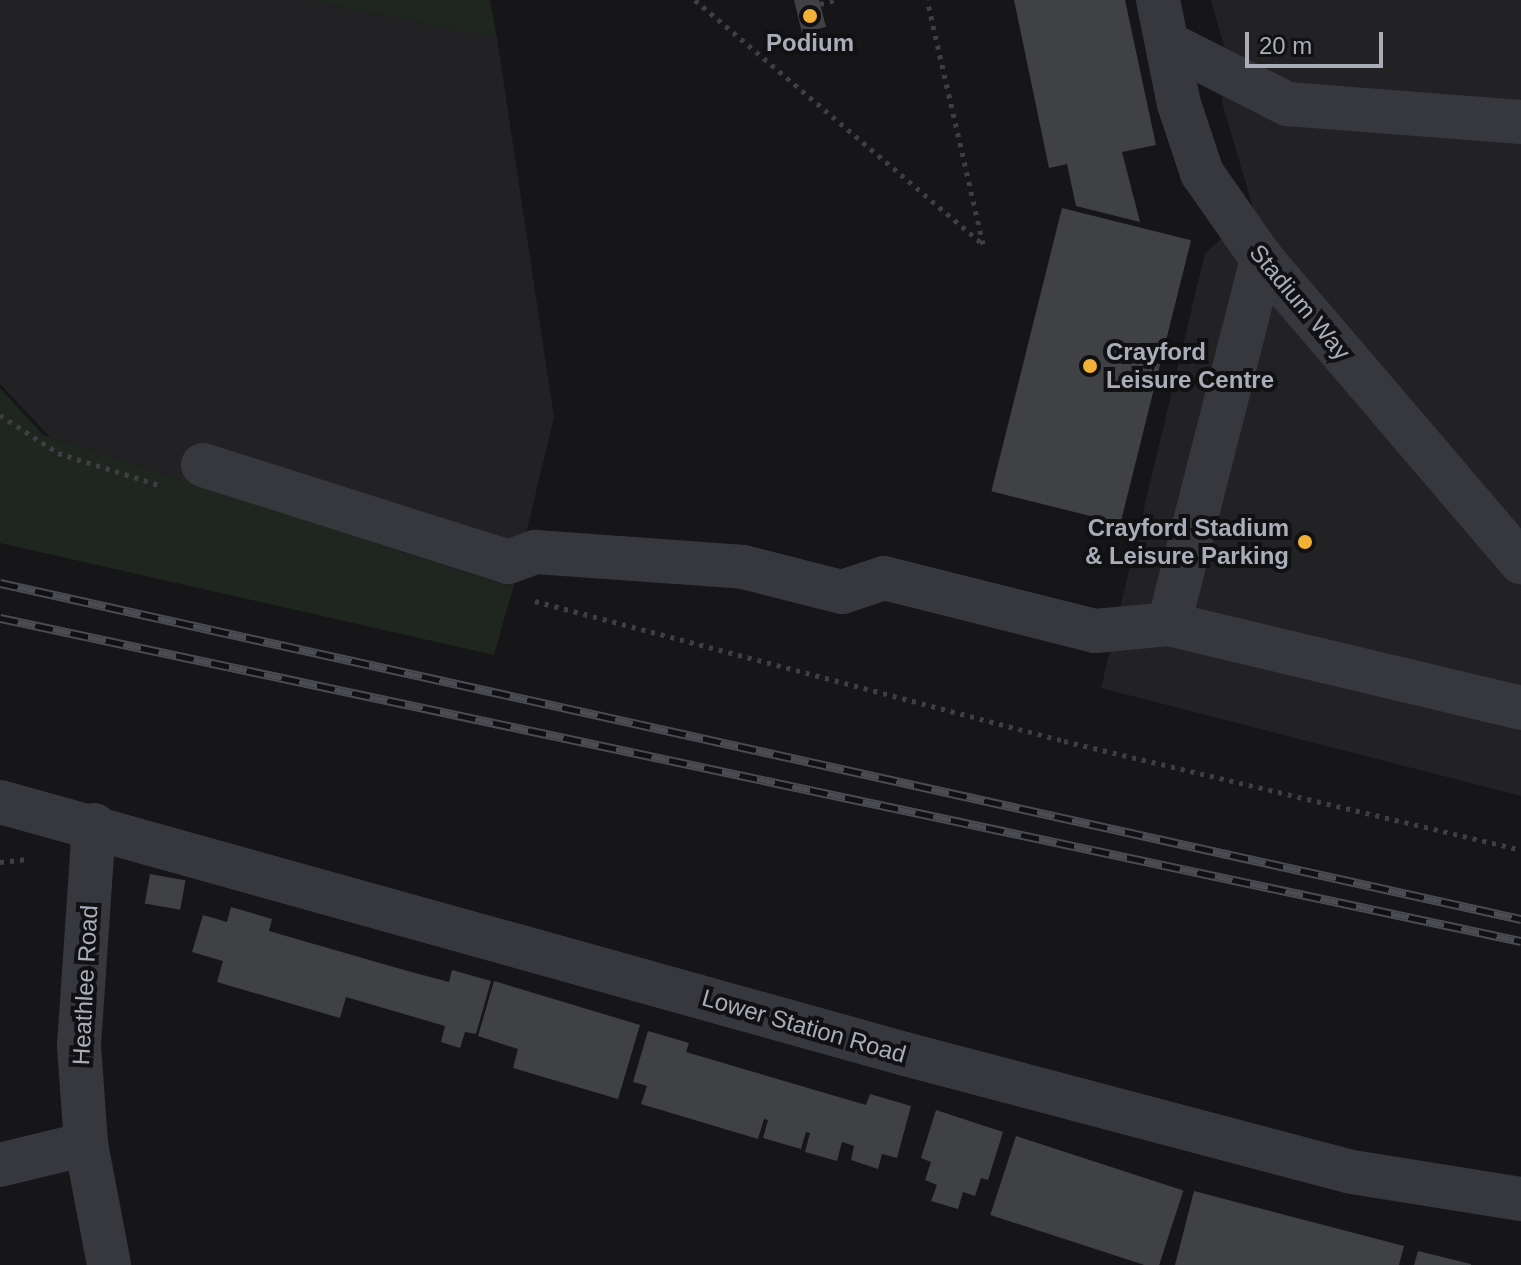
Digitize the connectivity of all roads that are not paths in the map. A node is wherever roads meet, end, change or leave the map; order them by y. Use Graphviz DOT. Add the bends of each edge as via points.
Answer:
graph roads {
  1 [pos="1158,0"];
  2 [pos="1167,43"];
  3 [pos="1521,122"];
  4 [pos="1262,259"];
  5 [pos="203,465"];
  6 [pos="1521,562"];
  7 [pos="1169,624"];
  8 [pos="1521,708"];
  9 [pos="0,802"];
  10 [pos="94,825"];
  11 [pos="86,1144"];
  12 [pos="0,1165"];
  13 [pos="1521,1199"];
  14 [pos="109,1265"];
  1 -- 2 [label="street, Stadium Way"];
  2 -- 3 [label="street" via="1287,104"];
  2 -- 4 [label="street, Stadium Way" via="1179,104 1202,173"];
  4 -- 6 [label="street, Stadium Way"];
  4 -- 7 [label="street"];
  5 -- 7 [label="street" via="508,562 536,552 743,567 842,592 884,578 1095,631"];
  7 -- 8 [label="street"];
  9 -- 10 [label="street, Lower Station Road"];
  10 -- 11 [label="street, Heathlee Road" via="79,1046"];
  10 -- 13 [label="street, Lower Station Road" via="905,1054 1321,1164"];
  11 -- 12 [label="street"];
  11 -- 14 [label="street, Heathlee Road"];
}
